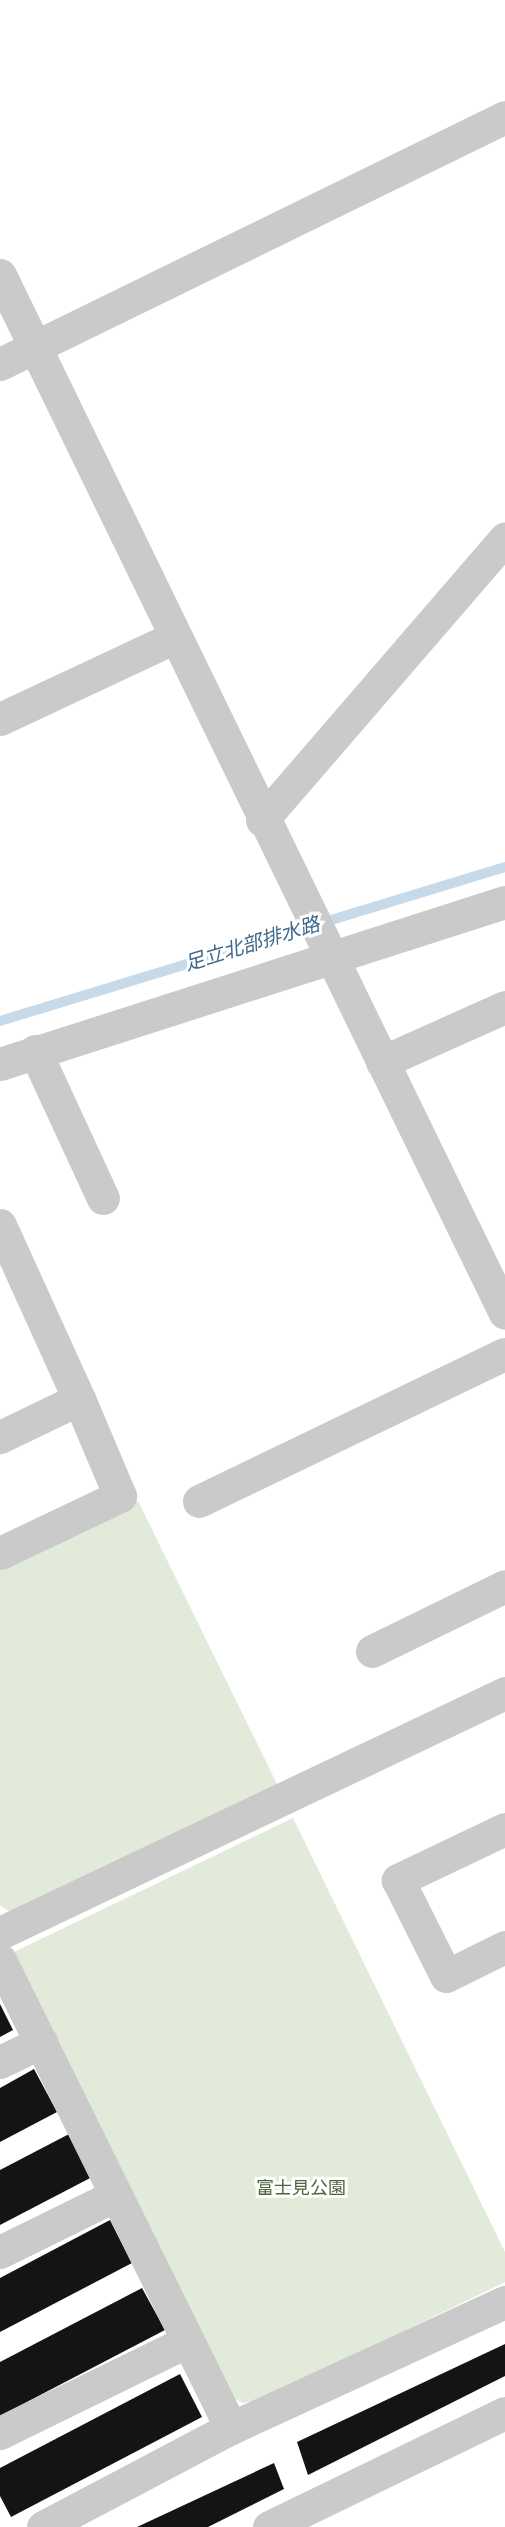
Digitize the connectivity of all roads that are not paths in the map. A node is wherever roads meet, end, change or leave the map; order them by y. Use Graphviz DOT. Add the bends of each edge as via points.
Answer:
graph roads {
  1 [pos="505,117"];
  2 [pos="0,275"];
  3 [pos="37,346"];
  4 [pos="0,364"];
  5 [pos="505,538"];
  6 [pos="175,637"];
  7 [pos="0,719"];
  8 [pos="262,820"];
  9 [pos="505,902"];
  10 [pos="332,960"];
  11 [pos="505,1007"];
  12 [pos="35,1051"];
  13 [pos="382,1062"];
  14 [pos="0,1064"];
  15 [pos="103,1198"];
  16 [pos="1,1229"];
  17 [pos="505,1313"];
  18 [pos="505,1353"];
  19 [pos="78,1399"];
  20 [pos="0,1437"];
  21 [pos="199,1501"];
  22 [pos="0,1553"];
  23 [pos="505,1586"];
  24 [pos="372,1651"];
  25 [pos="505,1694"];
  26 [pos="505,1828"];
  27 [pos="0,1933"];
  28 [pos="505,1947"];
  29 [pos="0,1960"];
  30 [pos="40,2042"];
  31 [pos="0,2062"];
  32 [pos="116,2195"];
  33 [pos="0,2252"];
  34 [pos="505,2302"];
  35 [pos="188,2341"];
  36 [pos="505,2412"];
  37 [pos="231,2428"];
  38 [pos="0,2433"];
  39 [pos="44,2527"];
  40 [pos="269,2527"];
  1 -- 3 [label="street"];
  2 -- 3 [label="street"];
  3 -- 4 [label="street"];
  3 -- 6 [label="street"];
  5 -- 8 [label="street"];
  6 -- 7 [label="street"];
  6 -- 8 [label="street"];
  8 -- 10 [label="street"];
  9 -- 10 [label="street"];
  10 -- 12 [label="street"];
  10 -- 13 [label="street"];
  11 -- 13 [label="street"];
  12 -- 14 [label="street"];
  12 -- 15 [label="street"];
  13 -- 17 [label="street"];
  16 -- 19 [label="street"];
  18 -- 21 [label="street"];
  19 -- 20 [label="street"];
  19 -- 22 [label="street" via="120,1496"];
  23 -- 24 [label="street"];
  25 -- 27 [label="street"];
  26 -- 28 [label="street" via="398,1880 446,1976"];
  29 -- 30 [label="street"];
  30 -- 31 [label="street"];
  30 -- 32 [label="street"];
  32 -- 33 [label="street"];
  32 -- 35 [label="street"];
  34 -- 37 [label="street"];
  35 -- 37 [label="street"];
  35 -- 38 [label="street"];
  36 -- 40 [label="street"];
  37 -- 39 [label="street"];
}
